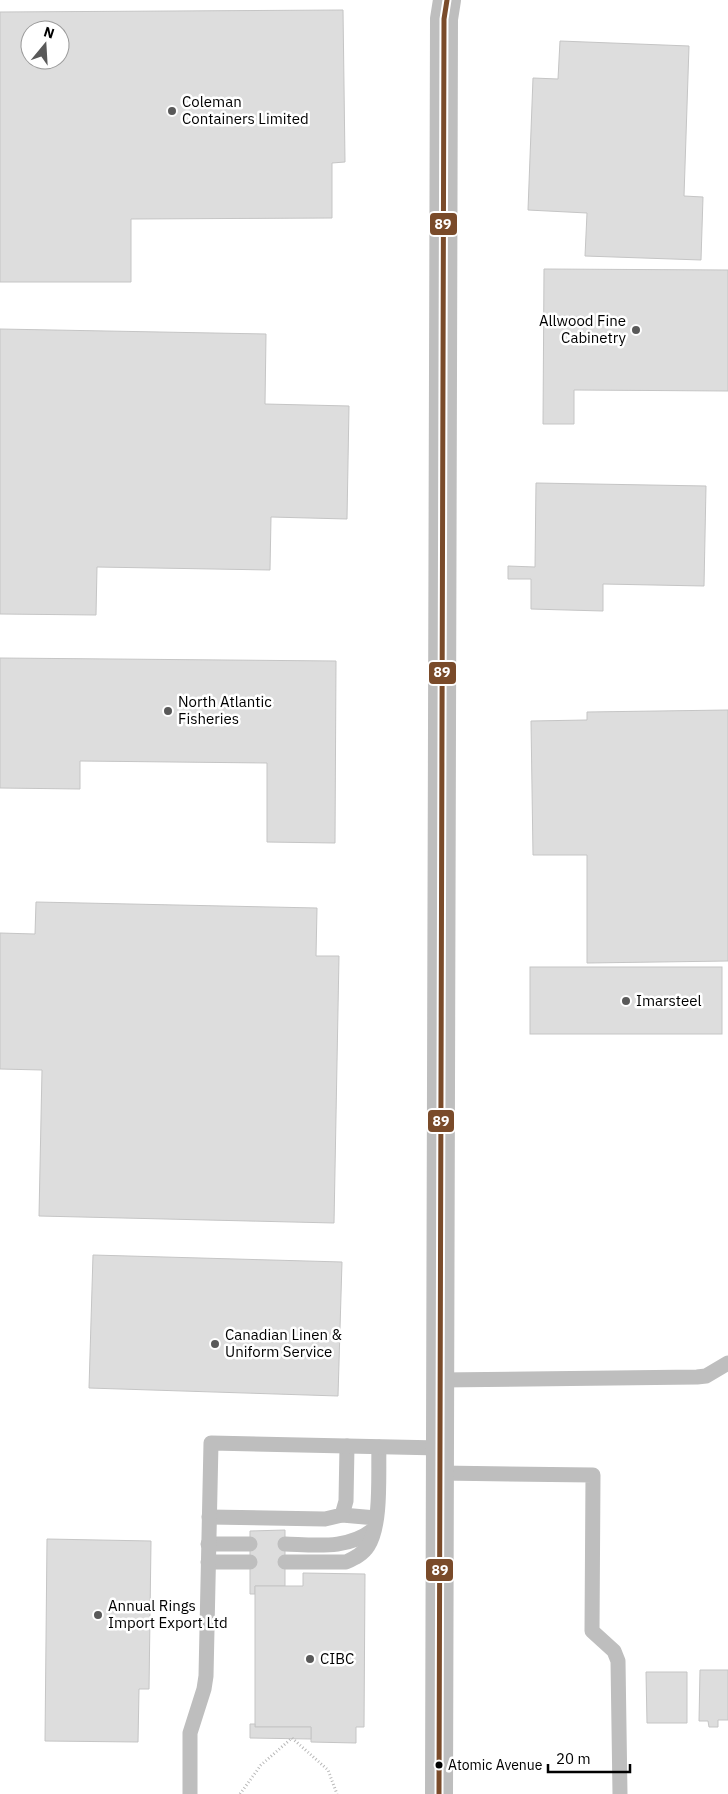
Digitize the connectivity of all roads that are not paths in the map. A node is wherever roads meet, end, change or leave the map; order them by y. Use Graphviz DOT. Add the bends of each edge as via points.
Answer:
graph roads {
  1 [pos="446,0"];
  2 [pos="728,1364"];
  3 [pos="440,1380"];
  4 [pos="347,1446"];
  5 [pos="379,1447"];
  6 [pos="440,1461"];
  7 [pos="342,1515"];
  8 [pos="209,1517"];
  9 [pos="375,1524"];
  10 [pos="208,1544"];
  11 [pos="250,1544"];
  12 [pos="285,1544"];
  13 [pos="208,1562"];
  14 [pos="250,1562"];
  15 [pos="285,1562"];
  16 [pos="190,1794"];
  17 [pos="439,1794"];
  18 [pos="620,1794"];
  1 -- 3 [label="street"];
  2 -- 3 [label="lane" via="706,1376 697,1377"];
  3 -- 6 [label="street"];
  4 -- 5 [label="lane"];
  4 -- 7 [label="lane" via="346,1501"];
  4 -- 8 [label="lane" via="211,1443"];
  5 -- 6 [label="lane"];
  5 -- 9 [label="lane"];
  6 -- 17 [label="street"];
  6 -- 18 [label="lane" via="593,1475 592,1630 614,1651 618,1661"];
  7 -- 8 [label="lane" via="325,1519"];
  7 -- 9 [label="lane"];
  8 -- 10 [label="lane"];
  9 -- 12 [label="lane" via="358,1540 340,1544"];
  9 -- 15 [label="lane" via="367,1547 346,1562"];
  10 -- 11 [label="lane"];
  10 -- 13 [label="lane"];
  13 -- 14 [label="lane"];
  13 -- 16 [label="lane" via="206,1676 190,1733"];
}
